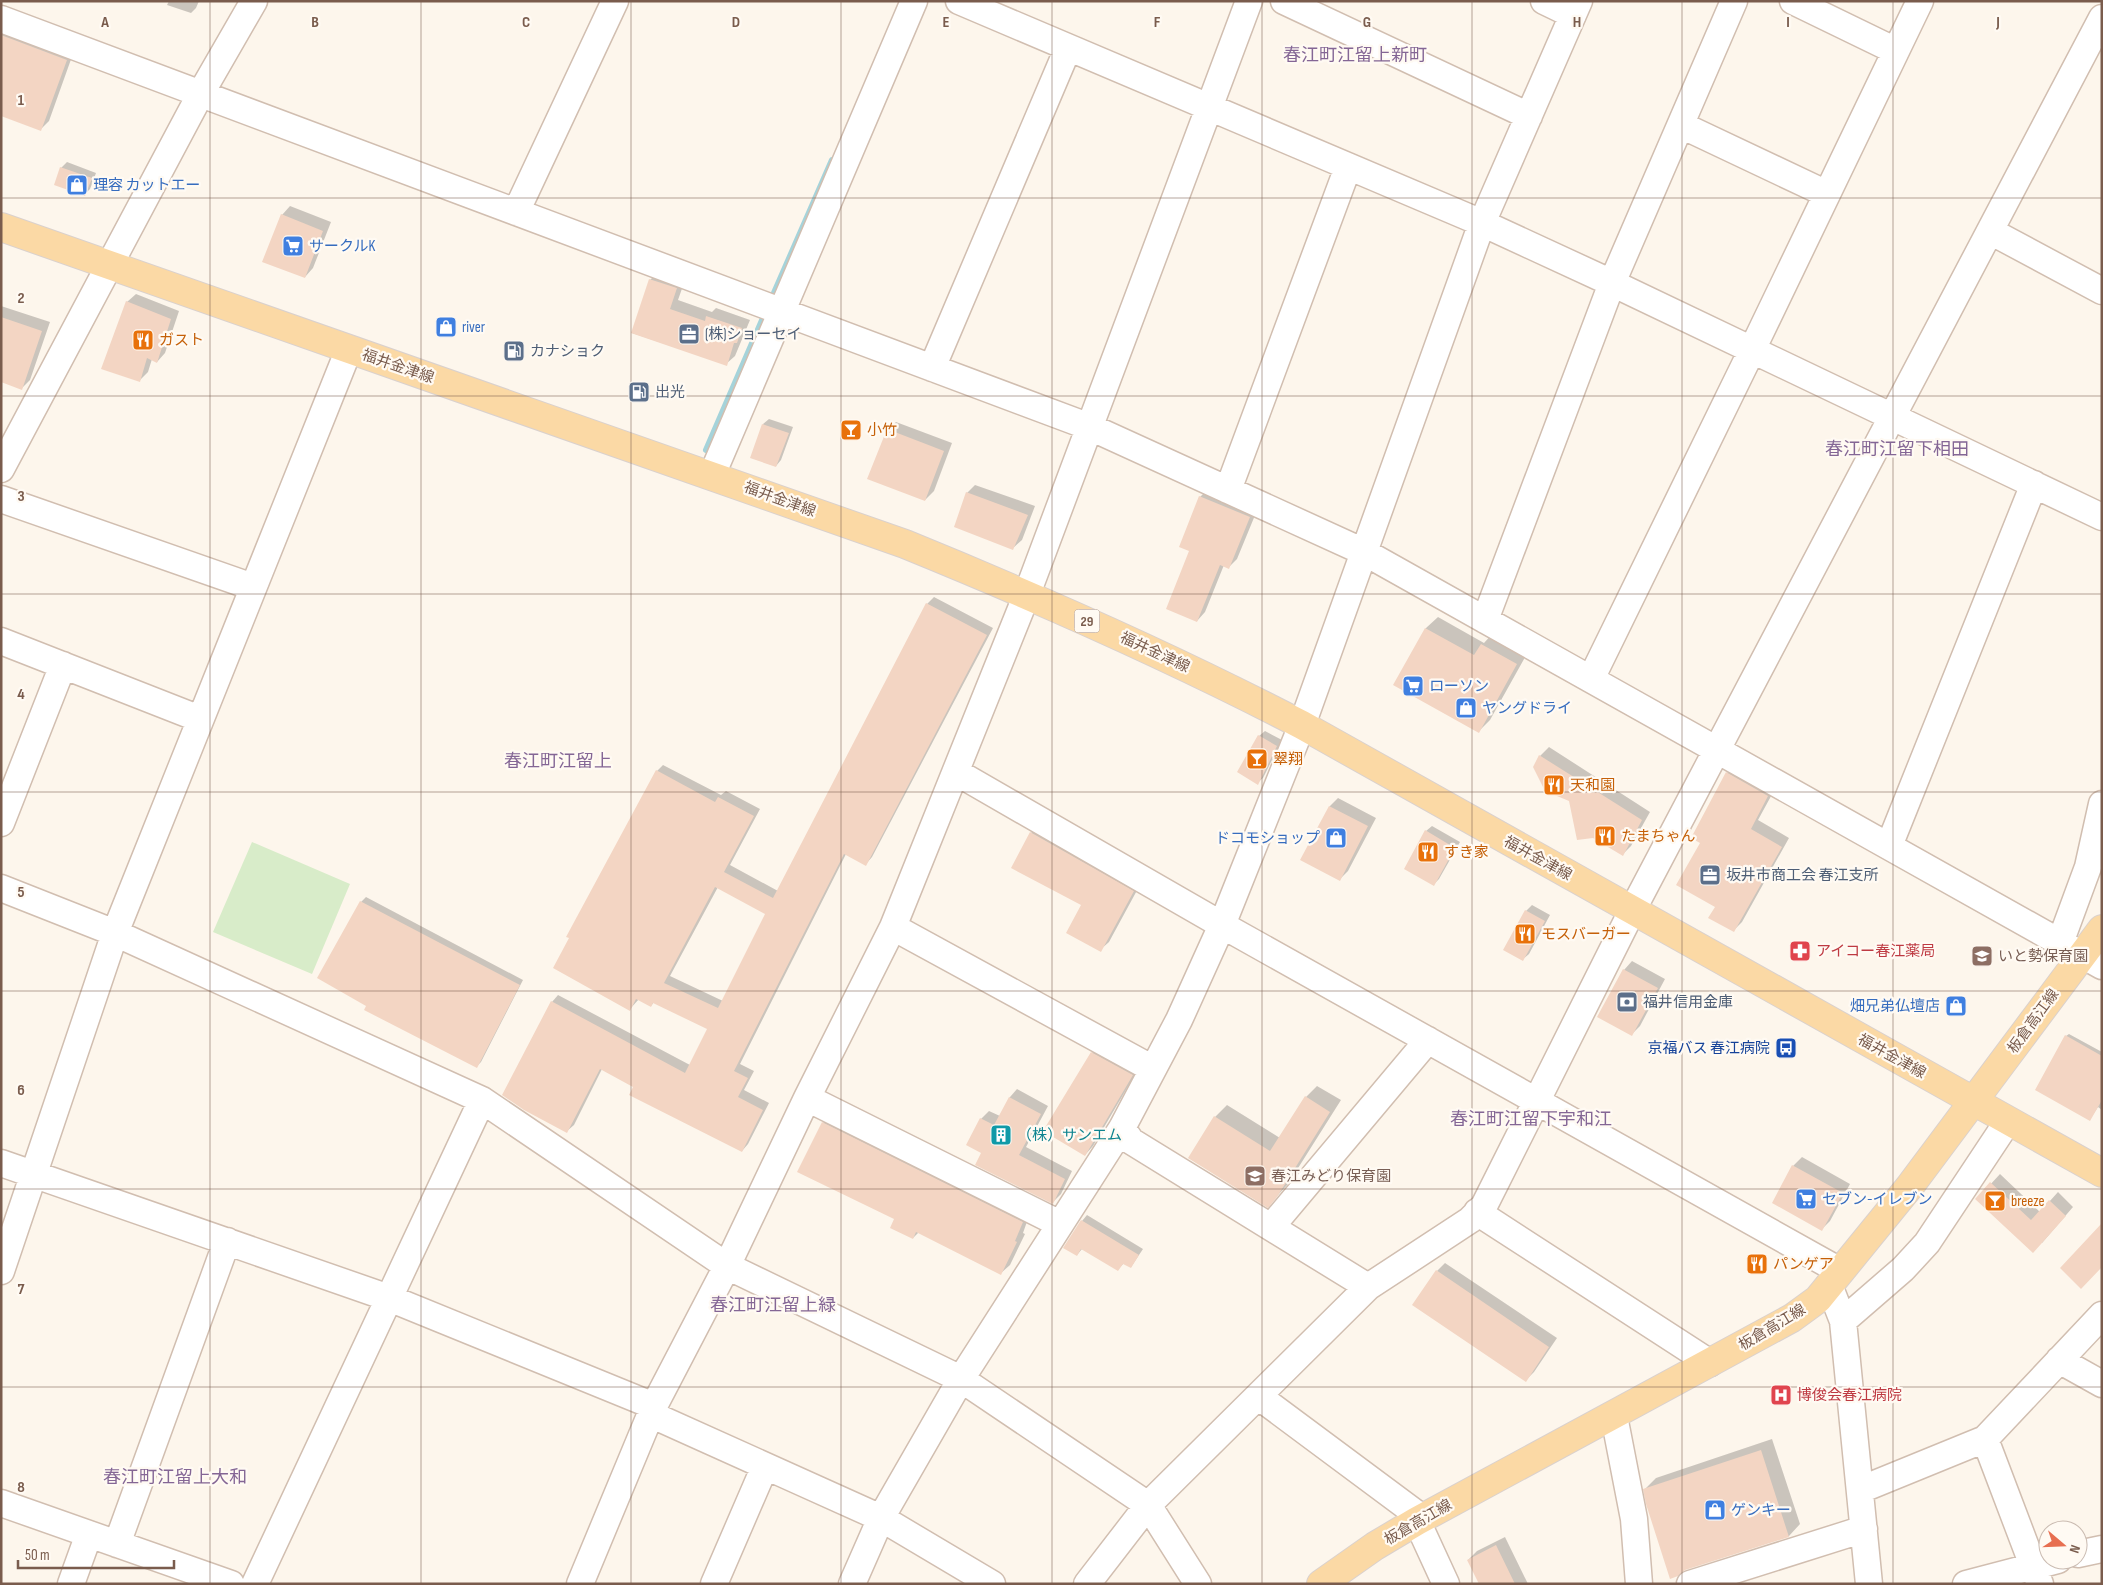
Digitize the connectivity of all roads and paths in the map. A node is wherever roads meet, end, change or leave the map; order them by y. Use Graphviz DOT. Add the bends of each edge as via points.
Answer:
graph roads {
  1 [pos="254,1"];
  2 [pos="615,1"];
  3 [pos="914,1"];
  4 [pos="959,1"];
  5 [pos="1249,1"];
  6 [pos="1284,1"];
  7 [pos="1544,1"];
  8 [pos="1734,1"];
  9 [pos="1792,1"];
  10 [pos="1920,1"];
  11 [pos="2100,1"];
  12 [pos="2102,6"];
  13 [pos="1576,8"];
  14 [pos="2102,18"];
  15 [pos="1,19"];
  16 [pos="1068,48"];
  17 [pos="1896,51"];
  18 [pos="201,94"];
  19 [pos="1209,107"];
  20 [pos="1529,116"];
  21 [pos="1681,125"];
  22 [pos="1348,167"];
  23 [pos="1828,194"];
  24 [pos="516,212"];
  25 [pos="1482,223"];
  26 [pos="1,227"];
  27 [pos="1990,231"];
  28 [pos="109,264"];
  29 [pos="1612,283"];
  30 [pos="2102,291"];
  31 [pos="780,311"];
  32 [pos="350,349"];
  33 [pos="1752,350"];
  34 [pos="932,368"];
  35 [pos="1893,417"];
  36 [pos="1090,427"];
  37 [pos="1,469"];
  38 [pos="712,475"];
  39 [pos="2034,484"];
  40 [pos="1228,490"];
  41 [pos="1,499"];
  42 [pos="2102,517"];
  43 [pos="1364,552"];
  44 [pos="253,587"];
  45 [pos="1028,594"];
  46 [pos="1485,620"];
  47 [pos="1,640"];
  48 [pos="62,665"];
  49 [pos="1591,679"];
  50 [pos="200,719"];
  51 [pos="1302,725"];
  52 [pos="1718,750"];
  53 [pos="956,772"];
  54 [pos="2102,804"];
  55 [pos="1,823"];
  56 [pos="1890,846"];
  57 [pos="1,888"];
  58 [pos="1632,911"];
  59 [pos="1222,926"];
  60 [pos="893,927"];
  61 [pos="2102,929"];
  62 [pos="115,933"];
  63 [pos="2081,955"];
  64 [pos="1428,1040"];
  65 [pos="1153,1068"];
  66 [pos="806,1098"];
  67 [pos="482,1100"];
  68 [pos="1537,1101"];
  69 [pos="1974,1102"];
  70 [pos="2008,1121"];
  71 [pos="1122,1128"];
  72 [pos="1,1163"];
  73 [pos="2102,1173"];
  74 [pos="34,1174"];
  75 [pos="1477,1212"];
  76 [pos="1060,1224"];
  77 [pos="1271,1227"];
  78 [pos="227,1241"];
  79 [pos="727,1266"];
  80 [pos="1,1271"];
  81 [pos="1835,1278"];
  82 [pos="1368,1287"];
  83 [pos="389,1298"];
  84 [pos="2102,1315"];
  85 [pos="1843,1321"];
  86 [pos="2059,1360"];
  87 [pos="1710,1363"];
  88 [pos="961,1379"];
  89 [pos="2102,1384"];
  90 [pos="1258,1396"];
  91 [pos="652,1410"];
  92 [pos="1614,1416"];
  93 [pos="1985,1439"];
  94 [pos="765,1466"];
  95 [pos="1860,1490"];
  96 [pos="1,1503"];
  97 [pos="1148,1505"];
  98 [pos="882,1518"];
  99 [pos="1419,1520"];
  100 [pos="1864,1529"];
  101 [pos="89,1534"];
  102 [pos="117,1544"];
  103 [pos="2102,1549"];
  104 [pos="2088,1552"];
  105 [pos="2037,1576"];
  106 [pos="71,1584"];
  107 [pos="230,1584"];
  108 [pos="255,1584"];
  109 [pos="580,1584"];
  110 [pos="714,1584"];
  111 [pos="852,1584"];
  112 [pos="992,1584"];
  113 [pos="1087,1584"];
  114 [pos="1198,1584"];
  115 [pos="1320,1584"];
  116 [pos="1446,1584"];
  117 [pos="1639,1584"];
  118 [pos="1690,1584"];
  119 [pos="1869,1584"];
  120 [pos="1966,1584"];
  1 -- 18 [label="street"];
  2 -- 24 [label="street"];
  3 -- 31 [label="street"];
  4 -- 16 [label="street"];
  5 -- 19 [label="street"];
  6 -- 20 [label="street"];
  7 -- 13 [label="street"];
  8 -- 21 [label="street"];
  9 -- 17 [label="street"];
  10 -- 17 [label="street"];
  11 -- 12 [label="street"];
  13 -- 20 [label="street"];
  14 -- 27 [label="street"];
  15 -- 18 [label="street"];
  16 -- 19 [label="street"];
  16 -- 34 [label="street"];
  17 -- 23 [label="street"];
  18 -- 24 [label="street"];
  18 -- 28 [label="street"];
  19 -- 22 [label="street"];
  19 -- 36 [label="street"];
  20 -- 25 [label="street"];
  21 -- 23 [label="street"];
  21 -- 29 [label="street"];
  22 -- 25 [label="street"];
  22 -- 40 [label="street"];
  23 -- 33 [label="street"];
  24 -- 31 [label="street"];
  25 -- 29 [label="street"];
  25 -- 43 [label="street"];
  26 -- 28 [label="main road, 福井金津線 / 29"];
  27 -- 30 [label="street"];
  27 -- 35 [label="street"];
  28 -- 32 [label="main road, 福井金津線 / 29"];
  28 -- 37 [label="street"];
  29 -- 33 [label="street"];
  29 -- 46 [label="street"];
  31 -- 34 [label="street"];
  31 -- 38 [label="street"];
  32 -- 38 [label="main road, 福井金津線 / 29"];
  32 -- 44 [label="street"];
  33 -- 35 [label="street"];
  33 -- 49 [label="street"];
  34 -- 36 [label="street"];
  35 -- 39 [label="street"];
  35 -- 52 [label="street"];
  36 -- 40 [label="street"];
  36 -- 45 [label="street"];
  38 -- 45 [label="main road, 福井金津線 / 29" via="905,544"];
  39 -- 42 [label="street"];
  39 -- 56 [label="street"];
  40 -- 43 [label="street"];
  41 -- 44 [label="street"];
  43 -- 46 [label="street"];
  43 -- 51 [label="street"];
  44 -- 50 [label="street"];
  45 -- 51 [label="main road, 福井金津線 / 29"];
  45 -- 53 [label="street"];
  46 -- 49 [label="street"];
  47 -- 48 [label="street"];
  48 -- 50 [label="street"];
  48 -- 55 [label="street"];
  49 -- 52 [label="street"];
  50 -- 62 [label="street"];
  51 -- 58 [label="main road, 福井金津線 / 29"];
  51 -- 59 [label="street"];
  52 -- 56 [label="street"];
  52 -- 58 [label="street"];
  53 -- 59 [label="street"];
  53 -- 60 [label="street"];
  54 -- 63 [label="street" via="2088,867"];
  56 -- 63 [label="street"];
  57 -- 62 [label="street"];
  58 -- 68 [label="street"];
  58 -- 69 [label="main road, 福井金津線 / 29"];
  59 -- 64 [label="street"];
  59 -- 65 [label="street"];
  60 -- 65 [label="street"];
  60 -- 66 [label="street"];
  61 -- 63 [label="main road, 板倉高江線"];
  62 -- 67 [label="street"];
  62 -- 74 [label="street"];
  63 -- 69 [label="main road, 板倉高江線"];
  64 -- 68 [label="street"];
  64 -- 77 [label="street"];
  65 -- 71 [label="street"];
  66 -- 76 [label="street"];
  66 -- 79 [label="street"];
  67 -- 79 [label="street"];
  67 -- 83 [label="street"];
  68 -- 75 [label="street" via="1484,1206"];
  68 -- 81 [label="street"];
  69 -- 70 [label="main road, 福井金津線 / 29"];
  69 -- 81 [label="main road, 板倉高江線"];
  70 -- 73 [label="main road, 福井金津線 / 29"];
  70 -- 85 [label="street" via="1927,1243 1904,1269"];
  71 -- 76 [label="street"];
  71 -- 77 [label="street" via="1132,1141"];
  72 -- 74 [label="street"];
  74 -- 78 [label="street"];
  74 -- 80 [label="street"];
  75 -- 82 [label="street" via="1470,1220"];
  75 -- 87 [label="street"];
  76 -- 88 [label="street"];
  77 -- 82 [label="street"];
  78 -- 83 [label="street"];
  78 -- 102 [label="street"];
  79 -- 88 [label="street"];
  79 -- 91 [label="street"];
  81 -- 85 [label="street"];
  81 -- 87 [label="main road, 板倉高江線" via="1818,1298 1792,1318"];
  82 -- 90 [label="street"];
  83 -- 91 [label="street"];
  83 -- 108 [label="street"];
  84 -- 86 [label="street"];
  85 -- 95 [label="street"];
  86 -- 89 [label="street"];
  86 -- 93 [label="street"];
  87 -- 92 [label="main road, 板倉高江線"];
  88 -- 97 [label="street"];
  88 -- 98 [label="street"];
  90 -- 97 [label="street"];
  90 -- 99 [label="street"];
  91 -- 94 [label="street"];
  91 -- 109 [label="street"];
  92 -- 99 [label="main road, 板倉高江線"];
  92 -- 117 [label="street" via="1634,1519"];
  93 -- 95 [label="street"];
  93 -- 105 [label="street"];
  94 -- 98 [label="street"];
  94 -- 110 [label="street"];
  95 -- 100 [label="street"];
  96 -- 101 [label="street"];
  97 -- 113 [label="street"];
  97 -- 114 [label="street"];
  98 -- 111 [label="street"];
  98 -- 112 [label="street"];
  99 -- 115 [label="main road, 板倉高江線"];
  99 -- 116 [label="street"];
  100 -- 118 [label="street"];
  100 -- 119 [label="street"];
  101 -- 102 [label="street"];
  101 -- 106 [label="street"];
  102 -- 107 [label="street"];
  103 -- 104 [label="street"];
  105 -- 120 [label="street"];
}
